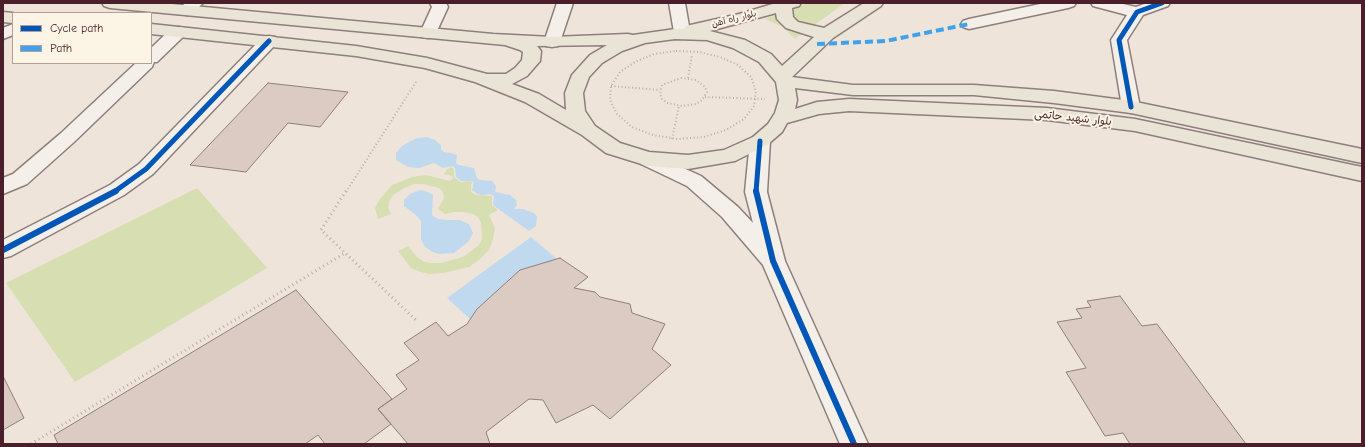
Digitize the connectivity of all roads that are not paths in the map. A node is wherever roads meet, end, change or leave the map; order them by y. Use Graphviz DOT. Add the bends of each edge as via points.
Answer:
graph roads {
  1 [pos="110,3"];
  2 [pos="438,3"];
  3 [pos="565,3"];
  4 [pos="677,3"];
  5 [pos="875,3"];
  6 [pos="1068,3"];
  7 [pos="1099,3"];
  8 [pos="1162,3"];
  9 [pos="788,4"];
  10 [pos="191,7"];
  11 [pos="1137,12"];
  12 [pos="969,24"];
  13 [pos="152,29"];
  14 [pos="12,30"];
  15 [pos="178,32"];
  16 [pos="428,33"];
  17 [pos="678,33"];
  18 [pos="3,34"];
  19 [pos="827,34"];
  20 [pos="642,38"];
  21 [pos="508,40"];
  22 [pos="269,41"];
  23 [pos="552,42"];
  24 [pos="152,57"];
  25 [pos="145,64"];
  26 [pos="481,78"];
  27 [pos="784,78"];
  28 [pos="1131,107"];
  29 [pos="781,119"];
  30 [pos="588,130"];
  31 [pos="760,141"];
  32 [pos="1362,156"];
  33 [pos="648,160"];
  34 [pos="1362,174"];
  35 [pos="3,187"];
  36 [pos="3,250"];
  37 [pos="773,261"];
  38 [pos="854,444"];
  1 -- 10 [label="main road"];
  2 -- 16 [label="street" via="440,7"];
  3 -- 23 [label="street"];
  4 -- 17 [label="street"];
  5 -- 19 [label="main road"];
  6 -- 12 [label="street"];
  7 -- 11 [label="street"];
  8 -- 11 [label="street"];
  9 -- 17 [label="main road, بلوار راه آهن" via="743,18"];
  9 -- 19 [label="main road" via="785,19 792,25"];
  10 -- 16 [label="main road"];
  11 -- 28 [label="street" via="1119,40"];
  13 -- 15 [label="main road"];
  14 -- 18 [label="street"];
  15 -- 22 [label="main road"];
  15 -- 24 [label="street"];
  16 -- 21 [label="main road"];
  17 -- 20 [label="main road"];
  17 -- 27 [label="main road" via="708,35 739,44 765,58"];
  19 -- 27 [label="main road"];
  20 -- 23 [label="main road"];
  20 -- 30 [label="main road" via="616,47 596,59 581,75 574,93 576,112"];
  21 -- 23 [label="main road"];
  21 -- 26 [label="main road" via="526,46 532,51 531,61 510,79"];
  22 -- 26 [label="main road" via="356,51 428,63"];
  22 -- 36 [label="street" via="146,169 117,190"];
  25 -- 35 [label="street" via="20,179"];
  26 -- 30 [label="main road" via="532,98"];
  27 -- 28 [label="main road, بلوار شهید حاتمی" via="829,88 974,90"];
  27 -- 29 [label="main road" via="788,100"];
  28 -- 32 [label="main road, بلوار شهید حاتمی"];
  29 -- 31 [label="main road"];
  29 -- 34 [label="main road, بلوار شهید حاتمی" via="817,108 849,106 1047,114 1134,125"];
  30 -- 33 [label="main road" via="612,148"];
  31 -- 33 [label="main road" via="728,156 688,162"];
  31 -- 37 [label="street" via="756,192"];
  33 -- 37 [label="street" via="694,181 730,212"];
  37 -- 38 [label="street"];
}
